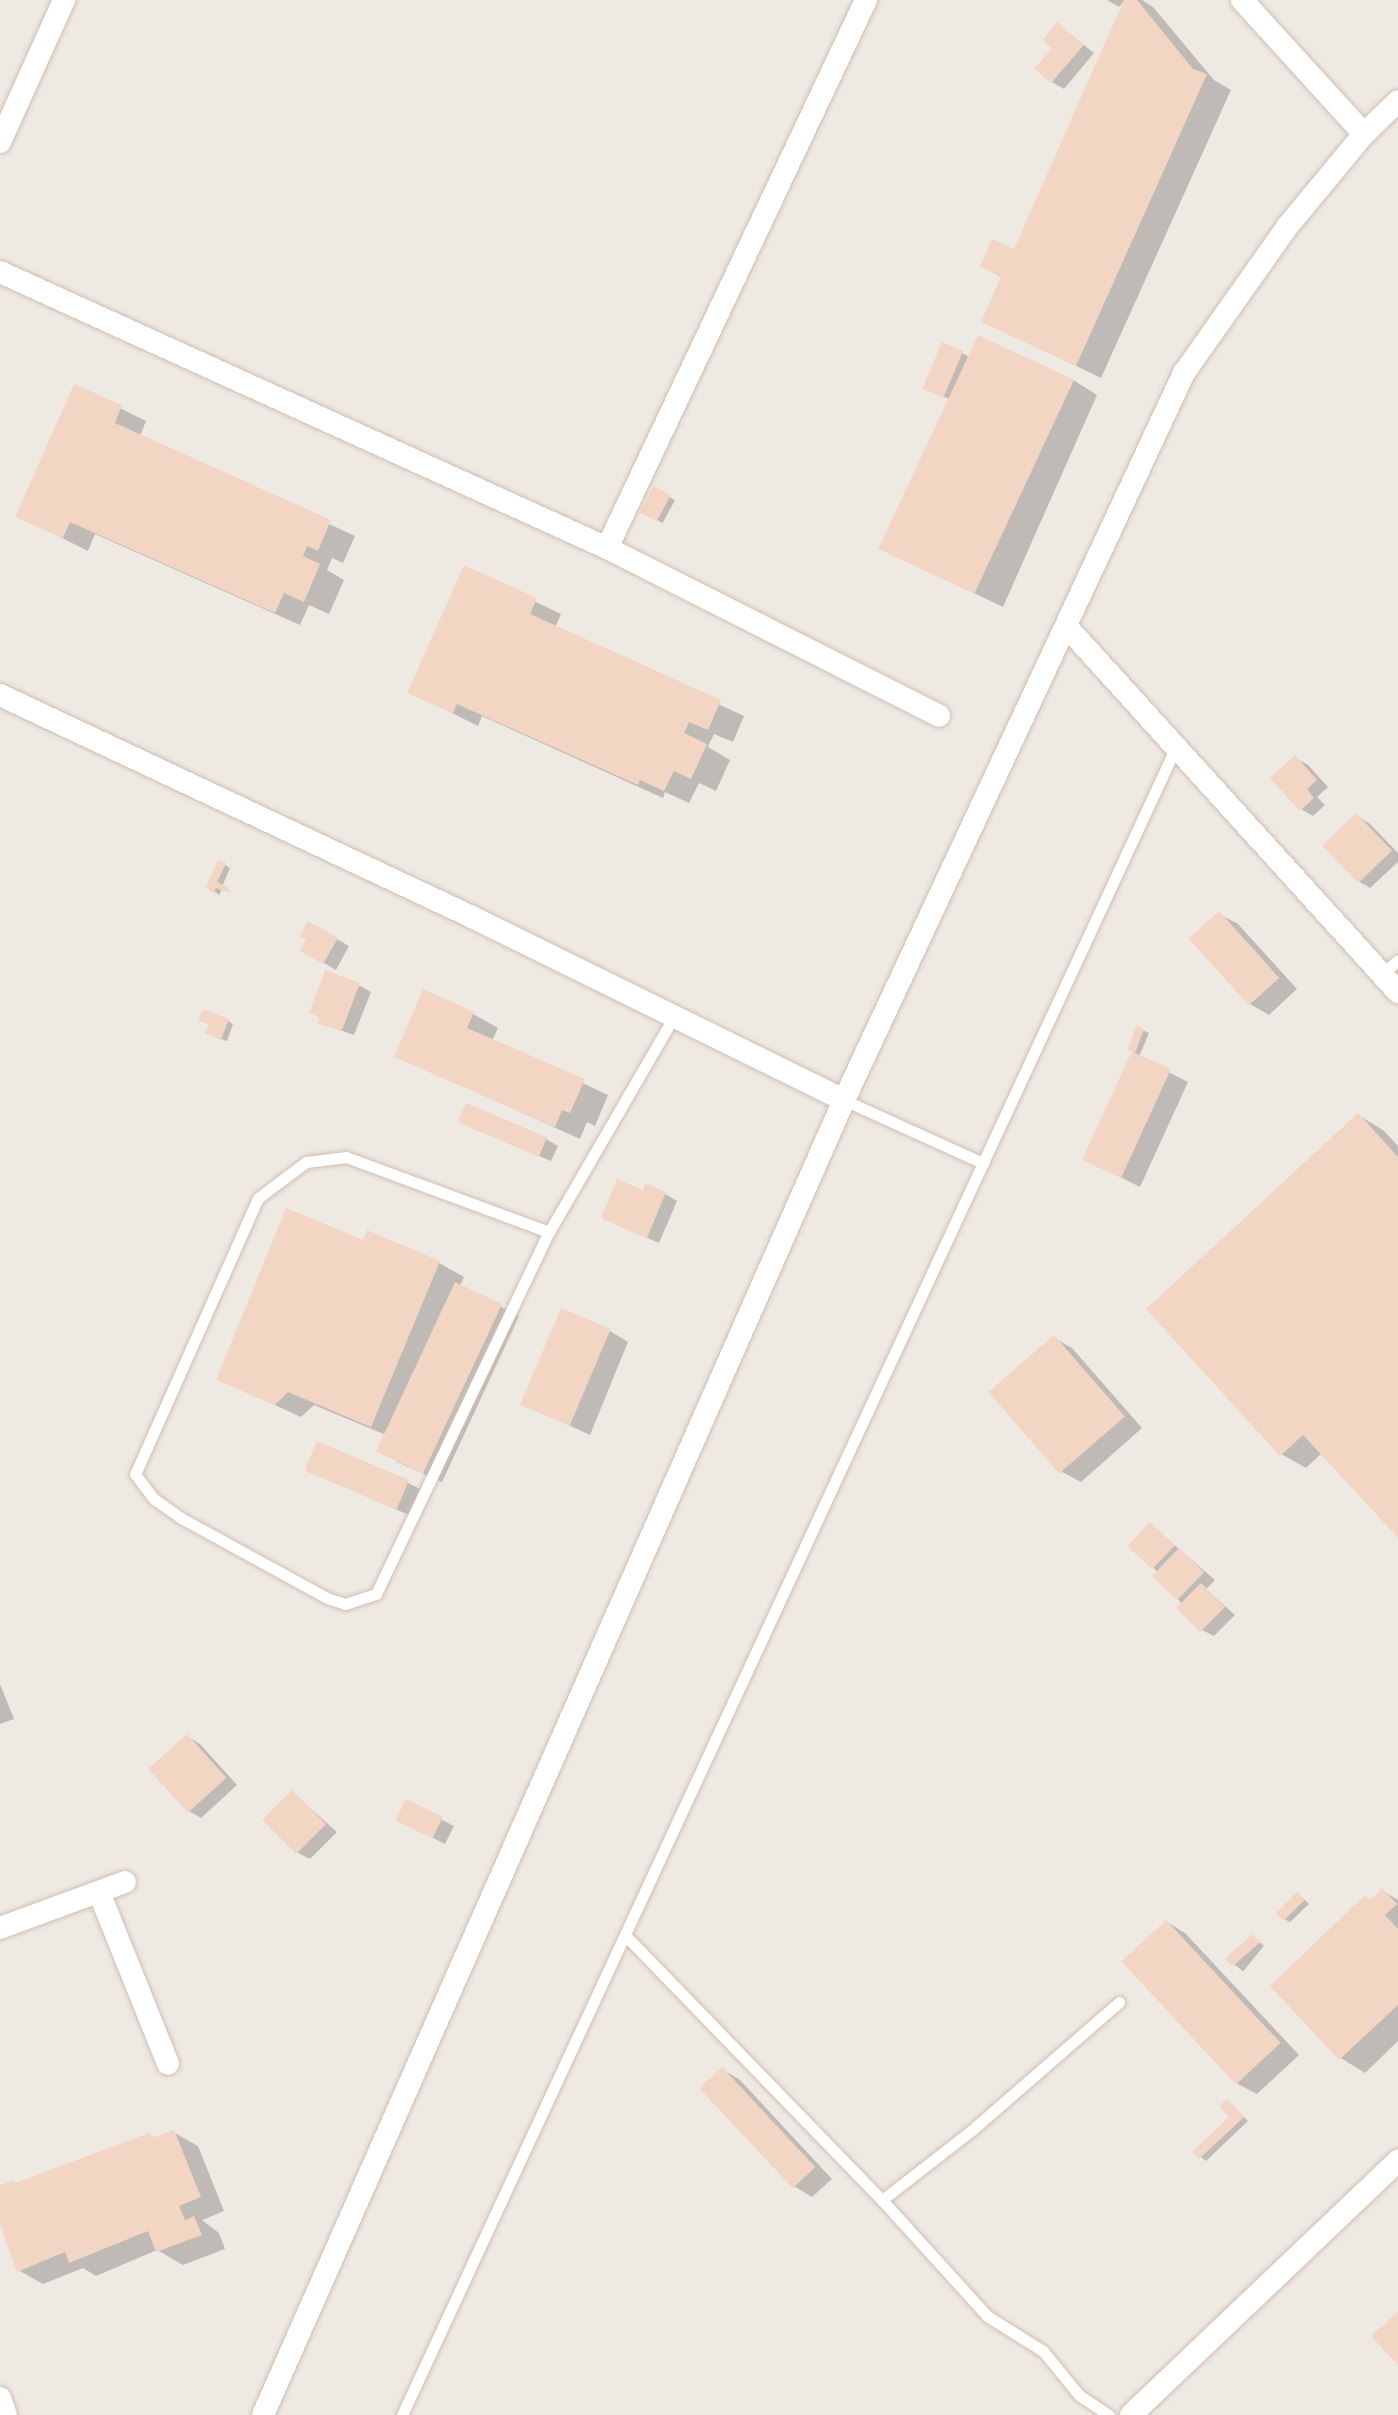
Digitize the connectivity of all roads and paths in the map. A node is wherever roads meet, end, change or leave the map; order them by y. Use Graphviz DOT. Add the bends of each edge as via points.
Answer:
graph roads {
  1 [pos="64,0"];
  2 [pos="866,0"];
  3 [pos="1242,0"];
  4 [pos="1398,101"];
  5 [pos="1364,134"];
  6 [pos="0,142"];
  7 [pos="0,272"];
  8 [pos="607,548"];
  9 [pos="1067,627"];
  10 [pos="0,695"];
  11 [pos="939,716"];
  12 [pos="1175,749"];
  13 [pos="1390,967"];
  14 [pos="1398,992"];
  15 [pos="674,1016"];
  16 [pos="844,1100"];
  17 [pos="983,1163"];
  18 [pos="549,1232"];
  19 [pos="125,1882"];
  20 [pos="99,1892"];
  21 [pos="0,1928"];
  22 [pos="625,1935"];
  23 [pos="1119,2002"];
  24 [pos="168,2064"];
  25 [pos="1398,2161"];
  26 [pos="882,2200"];
  27 [pos="0,2398"];
  28 [pos="6,2415"];
  29 [pos="263,2415"];
  30 [pos="402,2415"];
  31 [pos="1109,2415"];
  32 [pos="1131,2415"];
  1 -- 6 [label="street"];
  2 -- 8 [label="street"];
  3 -- 5 [label="street"];
  4 -- 5 [label="street"];
  5 -- 9 [label="street" via="1287,227 1184,373"];
  7 -- 8 [label="street"];
  8 -- 11 [label="street"];
  9 -- 12 [label="street"];
  9 -- 16 [label="street"];
  10 -- 15 [label="street"];
  12 -- 13 [label="street"];
  12 -- 17 [label="lane"];
  13 -- 14 [label="street"];
  15 -- 16 [label="street"];
  15 -- 18 [label="lane"];
  16 -- 17 [label="lane"];
  16 -- 29 [label="street"];
  17 -- 22 [label="lane"];
  18 -- 18 [label="lane" via="376,1594 345,1604 327,1598 181,1518 154,1499 135,1474 258,1198 306,1162 346,1157"];
  19 -- 20 [label="street"];
  20 -- 21 [label="street"];
  20 -- 24 [label="street"];
  22 -- 26 [label="lane"];
  22 -- 30 [label="lane"];
  23 -- 26 [label="lane"];
  25 -- 32 [label="street"];
  26 -- 31 [label="lane" via="987,2316 1043,2351 1079,2395"];
  27 -- 28 [label="street"];
}
